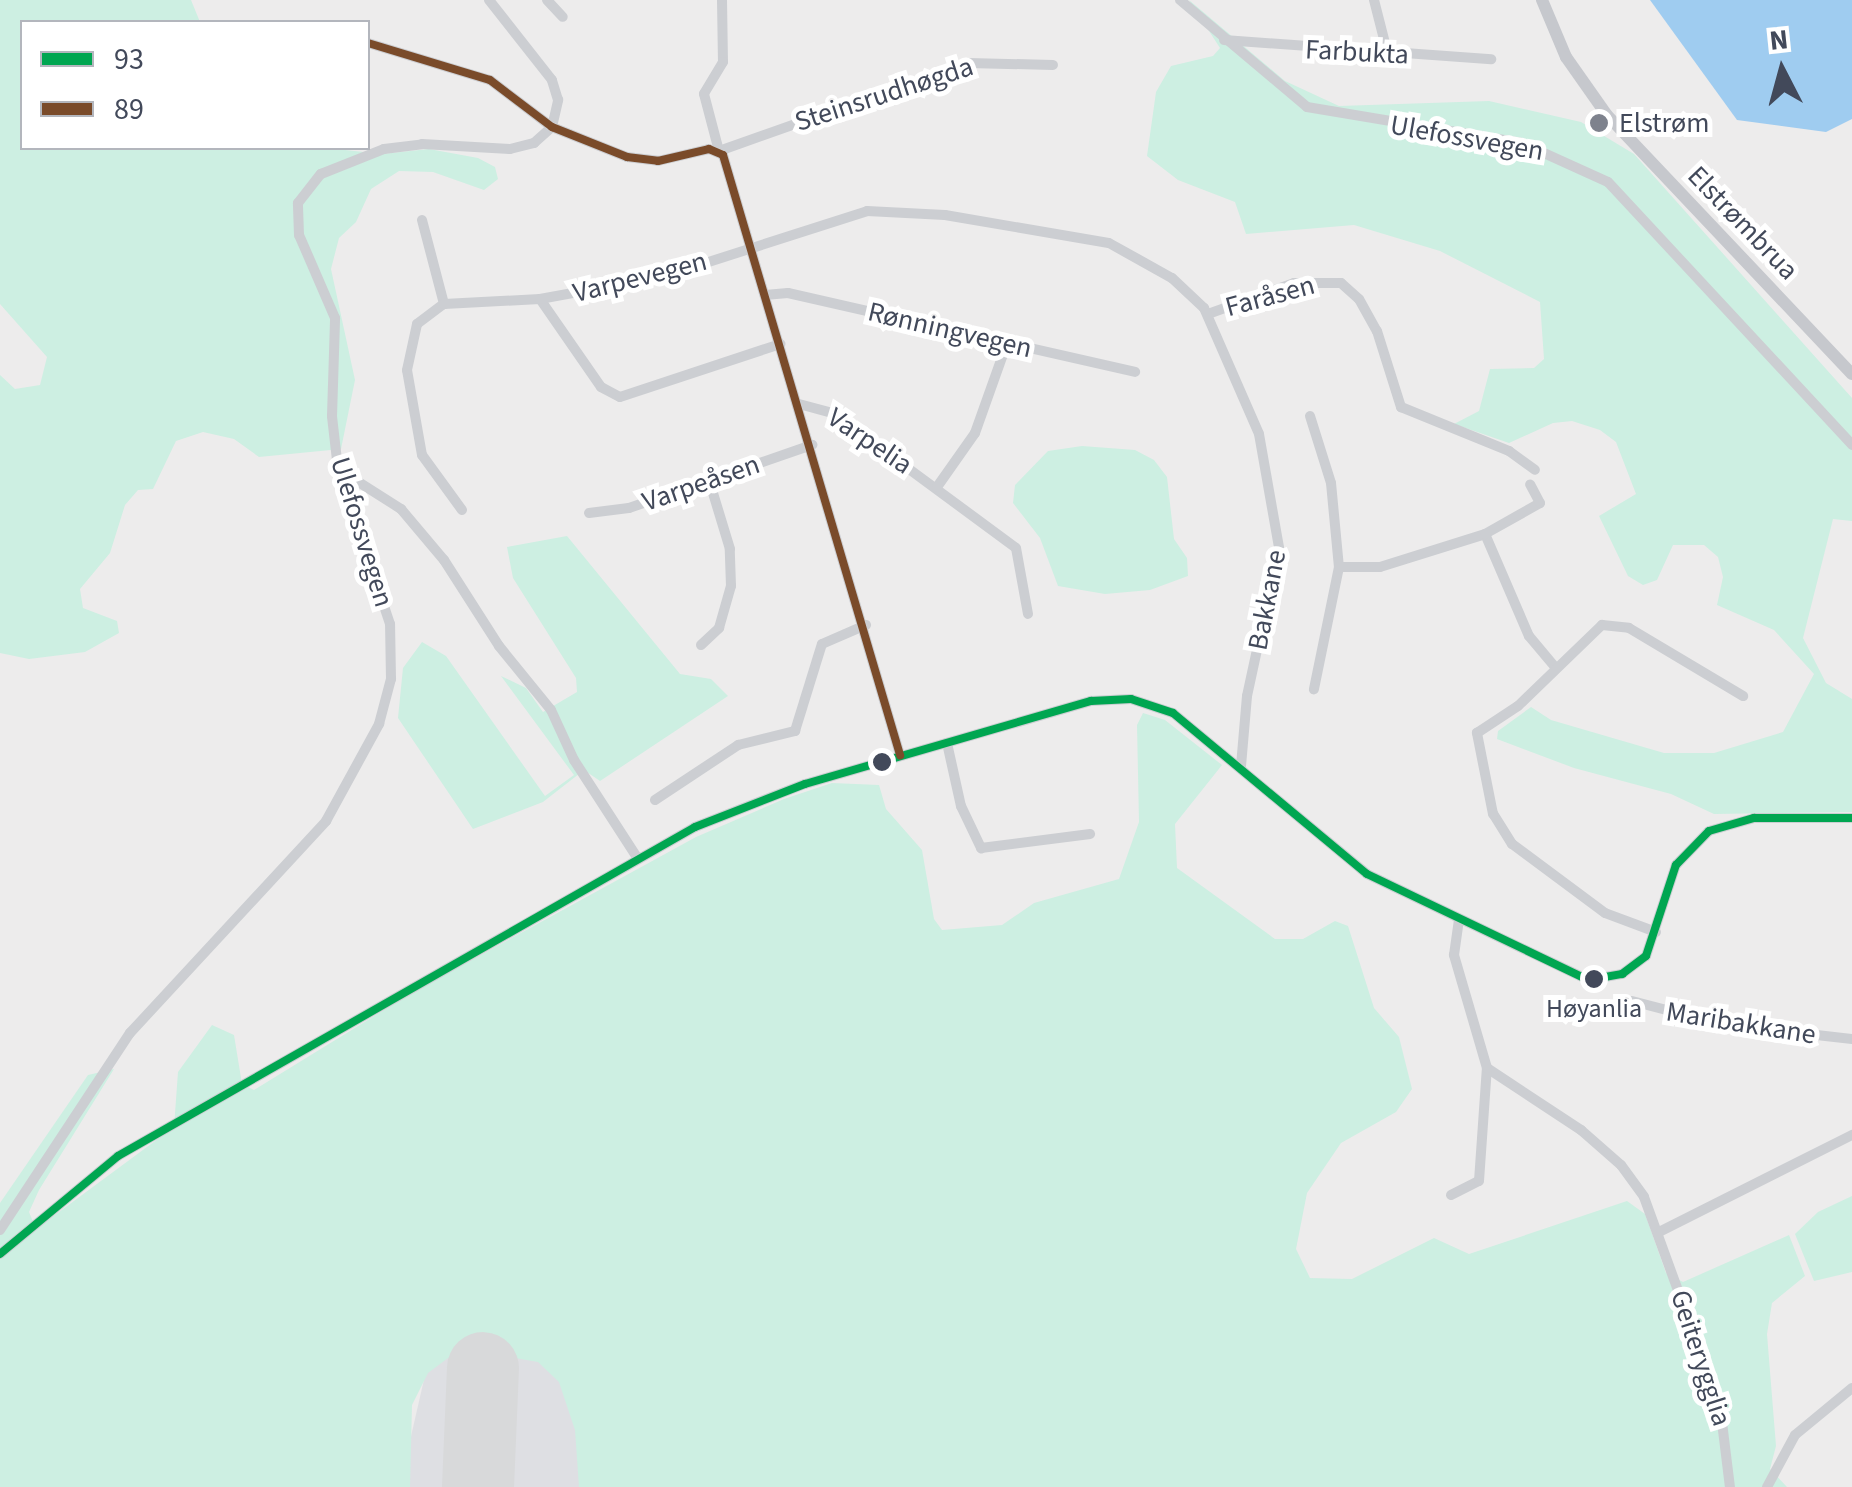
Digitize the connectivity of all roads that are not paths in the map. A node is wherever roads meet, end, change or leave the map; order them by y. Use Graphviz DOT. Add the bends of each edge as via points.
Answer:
graph roads {
  1 [pos="489,0"];
  2 [pos="546,0"];
  3 [pos="722,0"];
  4 [pos="1180,0"];
  5 [pos="1374,0"];
  6 [pos="1542,0"];
  7 [pos="563,17"];
  8 [pos="1224,40"];
  9 [pos="370,43"];
  10 [pos="1388,55"];
  11 [pos="1491,59"];
  12 [pos="1053,65"];
  13 [pos="552,128"];
  14 [pos="719,151"];
  15 [pos="422,220"];
  16 [pos="750,244"];
  17 [pos="765,294"];
  18 [pos="540,299"];
  19 [pos="444,304"];
  20 [pos="1208,314"];
  21 [pos="1007,343"];
  22 [pos="780,344"];
  23 [pos="1135,372"];
  24 [pos="1852,374"];
  25 [pos="799,404"];
  26 [pos="1310,416"];
  27 [pos="1260,434"];
  28 [pos="812,445"];
  29 [pos="1852,445"];
  30 [pos="338,469"];
  31 [pos="1536,470"];
  32 [pos="709,480"];
  33 [pos="1530,484"];
  34 [pos="937,487"];
  35 [pos="462,510"];
  36 [pos="589,513"];
  37 [pos="1485,534"];
  38 [pos="1340,568"];
  39 [pos="1028,614"];
  40 [pos="866,625"];
  41 [pos="700,645"];
  42 [pos="1555,668"];
  43 [pos="1314,689"];
  44 [pos="1742,696"];
  45 [pos="947,742"];
  46 [pos="900,755"];
  47 [pos="1241,766"];
  48 [pos="656,800"];
  49 [pos="1852,818"];
  50 [pos="1090,834"];
  51 [pos="638,858"];
  52 [pos="1459,920"];
  53 [pos="1656,932"];
  54 [pos="1632,1002"];
  55 [pos="1852,1038"];
  56 [pos="1486,1068"];
  57 [pos="1852,1135"];
  58 [pos="1451,1195"];
  59 [pos="0,1230"];
  60 [pos="1661,1231"];
  61 [pos="0,1254"];
  62 [pos="1852,1388"];
  63 [pos="1730,1487"];
  64 [pos="1767,1487"];
  1 -- 13 [label="street" via="552,80 558,100"];
  2 -- 7 [label="street"];
  3 -- 14 [label="street" via="724,62 704,94"];
  4 -- 8 [label="street, Ulefossvegen"];
  5 -- 10 [label="street"];
  6 -- 24 [label="main road, Elstrømbrua" via="1558,41 1606,114"];
  8 -- 10 [label="street, Farbukta"];
  8 -- 29 [label="street, Ulefossvegen" via="1278,88 1320,113 1522,143 1608,182"];
  9 -- 13 [label="street, Steinsrudhøgda" via="490,80"];
  10 -- 11 [label="street, Farbukta"];
  12 -- 14 [label="street, Steinsrudhøgda" via="1008,59 968,64"];
  13 -- 14 [label="street, Steinsrudhøgda" via="639,160"];
  13 -- 30 [label="street, Ulefossvegen" via="510,150 422,144 384,150 334,167 302,194 299,236 335,318"];
  14 -- 16 [label="street"];
  15 -- 19 [label="street"];
  16 -- 17 [label="street"];
  16 -- 18 [label="street, Varpevegen" via="670,275"];
  16 -- 20 [label="street, Varpevegen" via="878,210 1030,226 1134,254"];
  17 -- 21 [label="street, Rønningvegen" via="788,293"];
  17 -- 22 [label="street"];
  18 -- 19 [label="street, Varpevegen"];
  18 -- 22 [label="street" via="600,387 620,397"];
  19 -- 35 [label="street" via="418,324 406,370 422,455"];
  20 -- 27 [label="street, Varpevegen"];
  20 -- 31 [label="street, Faråsen" via="1294,283 1341,283 1360,299 1377,331 1400,407 1509,451"];
  21 -- 23 [label="street, Rønningvegen"];
  21 -- 34 [label="street, Varpelia" via="975,433"];
  22 -- 25 [label="street"];
  25 -- 28 [label="street"];
  25 -- 34 [label="street, Varpelia" via="833,413"];
  26 -- 38 [label="street" via="1330,480"];
  27 -- 47 [label="street, Bakkane" via="1279,548 1247,696"];
  28 -- 32 [label="street, Varpeåsen"];
  28 -- 40 [label="street"];
  30 -- 51 [label="street" via="389,499 428,538 552,710 574,760"];
  30 -- 59 [label="street, Ulefossvegen" via="390,624 391,679 374,739 314,836 130,1033"];
  32 -- 36 [label="street, Varpeåsen" via="629,508"];
  32 -- 41 [label="street" via="730,549 731,586 719,628"];
  33 -- 37 [label="street" via="1540,503"];
  34 -- 39 [label="street, Varpelia" via="1016,548"];
  37 -- 38 [label="street" via="1392,564"];
  37 -- 42 [label="street" via="1529,636"];
  38 -- 43 [label="street"];
  40 -- 46 [label="street"];
  40 -- 48 [label="street" via="822,644 795,731 738,746"];
  42 -- 44 [label="street" via="1588,631 1616,624"];
  42 -- 53 [label="street" via="1518,706 1477,734 1493,814 1512,844 1605,913"];
  45 -- 46 [label="street"];
  45 -- 47 [label="street" via="1092,702 1131,699 1173,713"];
  45 -- 50 [label="street" via="960,806 982,848"];
  46 -- 51 [label="street" via="733,810"];
  47 -- 52 [label="street" via="1367,874"];
  49 -- 53 [label="street" via="1754,818 1709,831 1676,866"];
  51 -- 61 [label="street" via="118,1156"];
  52 -- 53 [label="street" via="1588,980 1632,968"];
  52 -- 56 [label="street" via="1454,954"];
  54 -- 55 [label="street, Maribakkane" via="1720,1024"];
  56 -- 58 [label="street" via="1480,1176 1472,1189"];
  56 -- 60 [label="street, Geiterygglia" via="1534,1094 1621,1164"];
  57 -- 60 [label="street"];
  60 -- 63 [label="street, Geiterygglia" via="1723,1417"];
  62 -- 64 [label="street" via="1794,1435"];
}
